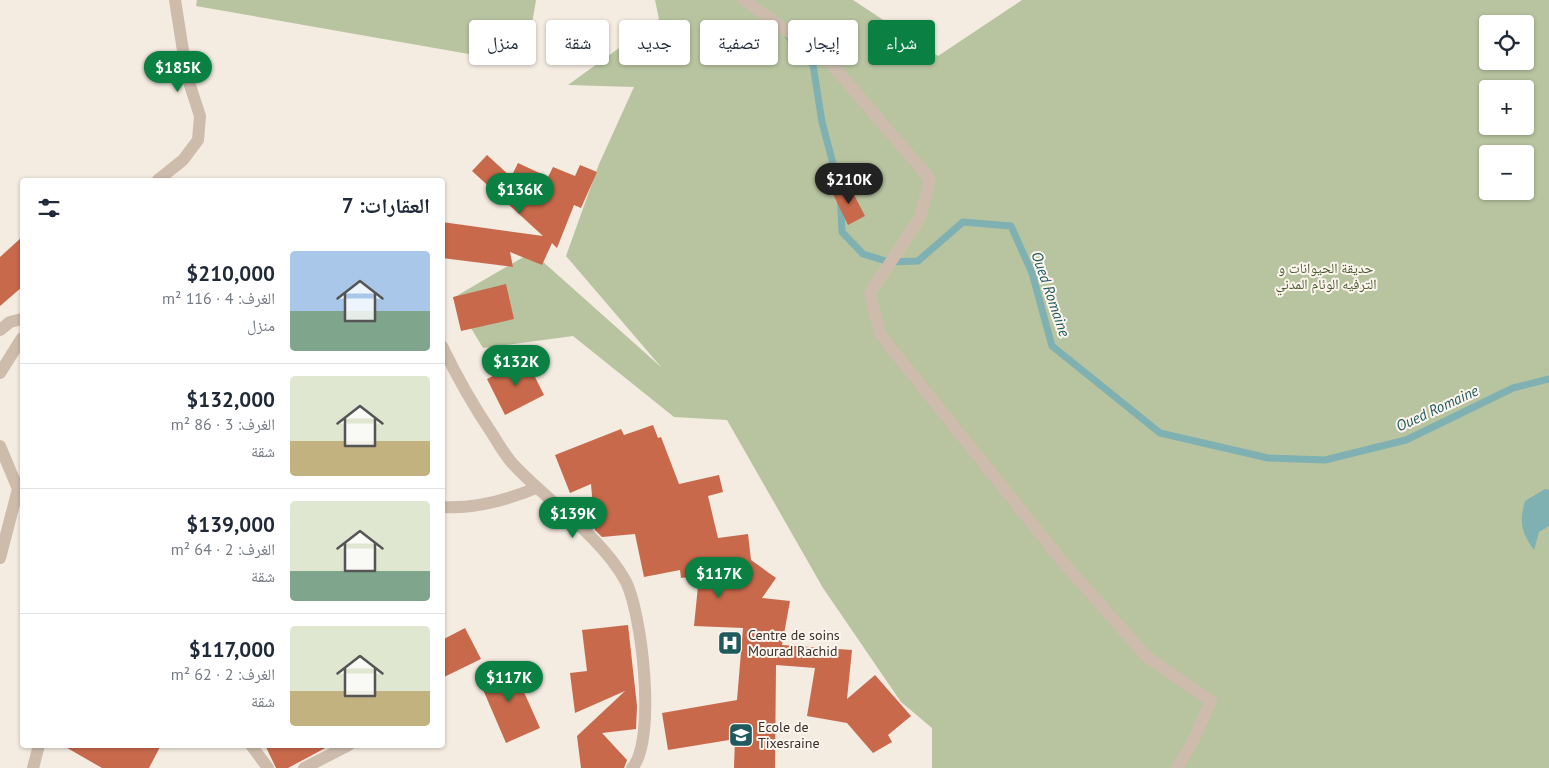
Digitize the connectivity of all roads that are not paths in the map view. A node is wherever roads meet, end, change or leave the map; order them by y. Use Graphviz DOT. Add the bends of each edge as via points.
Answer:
graph roads {
  1 [pos="175,0"];
  2 [pos="744,0"];
  3 [pos="160,178"];
  4 [pos="20,320"];
  5 [pos="0,330"];
  6 [pos="20,341"];
  7 [pos="445,352"];
  8 [pos="0,373"];
  9 [pos="0,446"];
  10 [pos="536,488"];
  11 [pos="445,506"];
  12 [pos="0,558"];
  13 [pos="37,748"];
  14 [pos="253,748"];
  15 [pos="343,748"];
  16 [pos="32,768"];
  17 [pos="268,768"];
  18 [pos="304,768"];
  19 [pos="632,768"];
  20 [pos="1177,768"];
  1 -- 3 [label="street" via="187,76 200,116 198,140 183,160"];
  2 -- 20 [label="street" via="828,60 930,179 920,218 870,293 880,334 1062,561 1147,657 1211,700"];
  4 -- 5 [label="street" via="10,322"];
  6 -- 8 [label="street"];
  7 -- 10 [label="street" via="510,462"];
  9 -- 12 [label="street" via="18,489"];
  10 -- 11 [label="street" via="511,498 455,508"];
  10 -- 19 [label="street" via="602,549 624,579 633,598 639,628 646,714 643,744"];
  13 -- 16 [label="street"];
  14 -- 17 [label="street"];
  15 -- 18 [label="street"];
}
